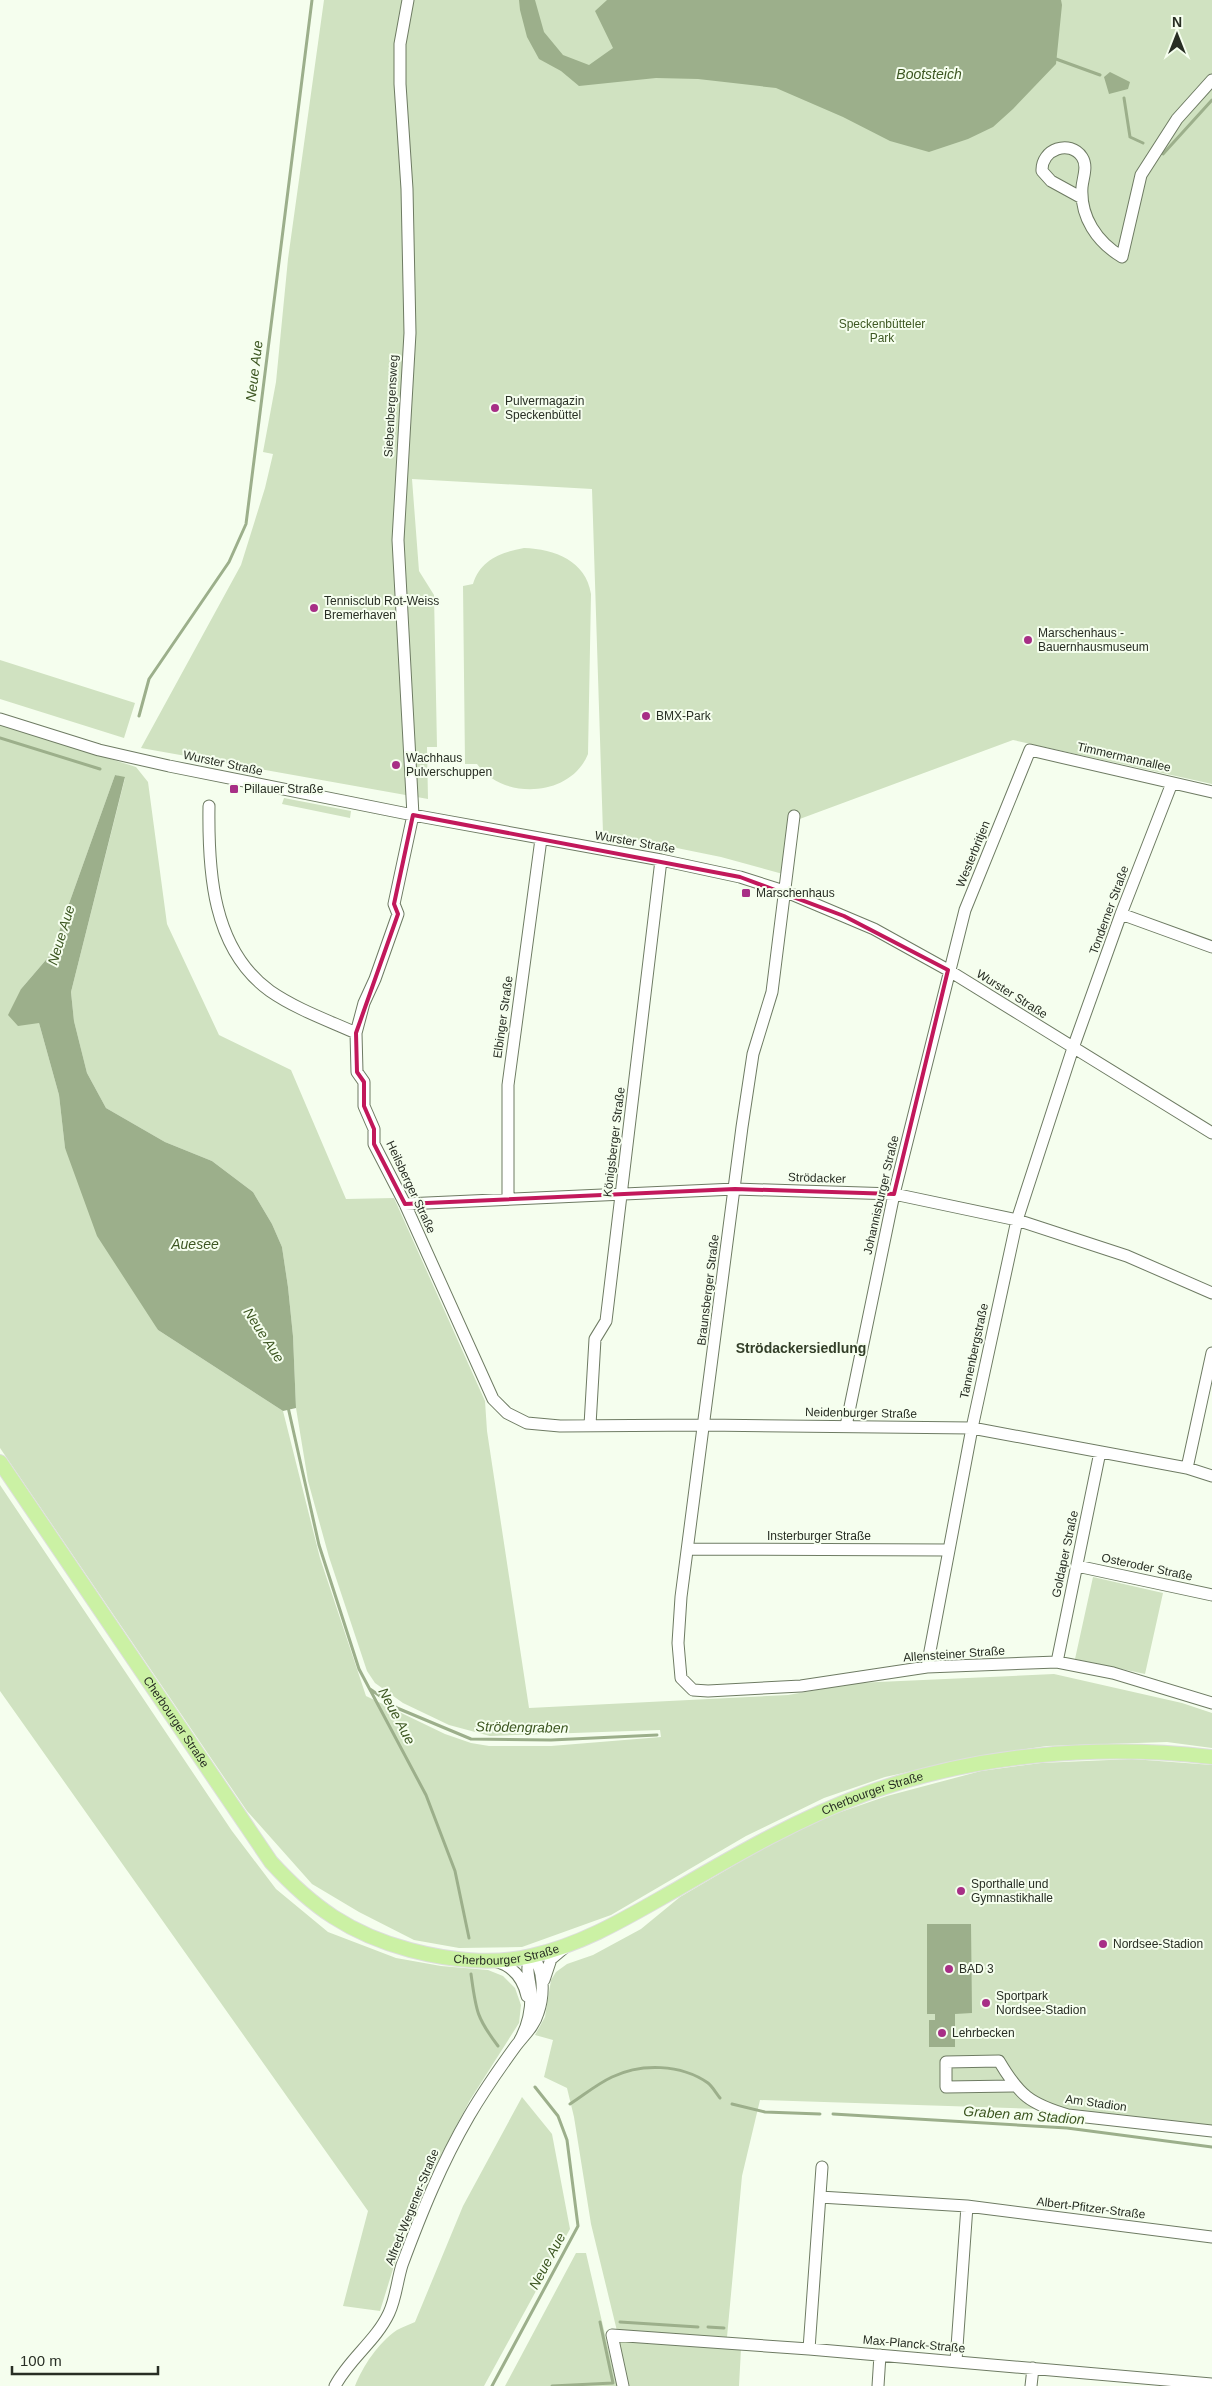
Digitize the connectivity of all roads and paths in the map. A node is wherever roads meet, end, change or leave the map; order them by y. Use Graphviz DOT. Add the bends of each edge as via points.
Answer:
graph roads {
  1 [pos="408,0"];
  2 [pos="1212,80"];
  3 [pos="1082,198"];
  4 [pos="0,719"];
  5 [pos="1030,750"];
  6 [pos="1172,783"];
  7 [pos="1212,792"];
  8 [pos="210,806"];
  9 [pos="413,815"];
  10 [pos="794,816"];
  11 [pos="541,839"];
  12 [pos="661,860"];
  13 [pos="784,891"];
  14 [pos="1121,914"];
  15 [pos="1212,947"];
  16 [pos="948,970"];
  17 [pos="356,1033"];
  18 [pos="1073,1048"];
  19 [pos="1212,1133"];
  20 [pos="735,1189"];
  21 [pos="621,1194"];
  22 [pos="894,1194"];
  23 [pos="508,1200"];
  24 [pos="405,1204"];
  25 [pos="1017,1220"];
  26 [pos="1212,1293"];
  27 [pos="1212,1353"];
  28 [pos="507,1413"];
  29 [pos="704,1424"];
  30 [pos="590,1425"];
  31 [pos="846,1426"];
  32 [pos="972,1428"];
  33 [pos="1100,1452"];
  34 [pos="0,1462"];
  35 [pos="1187,1468"];
  36 [pos="1212,1476"];
  37 [pos="688,1549"];
  38 [pos="949,1550"];
  39 [pos="1077,1566"];
  40 [pos="1212,1594"];
  41 [pos="1057,1662"];
  42 [pos="927,1667"];
  43 [pos="693,1690"];
  44 [pos="1212,1703"];
  45 [pos="1212,1757"];
  46 [pos="571,1944"];
  47 [pos="530,1956"];
  48 [pos="487,1960"];
  49 [pos="540,1996"];
  50 [pos="530,2011"];
  51 [pos="520,2040"];
  52 [pos="1014,2086"];
  53 [pos="1212,2131"];
  54 [pos="822,2167"];
  55 [pos="820,2197"];
  56 [pos="967,2206"];
  57 [pos="1212,2237"];
  58 [pos="809,2349"];
  59 [pos="880,2355"];
  60 [pos="956,2362"];
  61 [pos="1033,2368"];
  62 [pos="1156,2382"];
  63 [pos="1212,2384"];
  64 [pos="335,2386"];
  65 [pos="623,2386"];
  66 [pos="878,2386"];
  67 [pos="1031,2386"];
  1 -- 9 [label="street, Siebenbergensweg" via="400,44 400,84 407,189 410,332 398,540"];
  2 -- 3 [label="street" via="1177,118 1141,175 1122,257 1092,231"];
  3 -- 3 [label="street" via="1084,159 1077,150 1066,147 1051,152 1044,159 1042,170 1051,181"];
  4 -- 9 [label="street, Wurster Straße" via="140,760"];
  5 -- 6 [label="street, Timmermannallee"];
  5 -- 16 [label="street, Westerbritjen" via="964,910"];
  6 -- 7 [label="street, Timmermannallee"];
  6 -- 14 [label="street, Tonderner Straße"];
  8 -- 17 [label="street" via="208,845 216,902 228,940 240,960 254,977 286,1001"];
  9 -- 11 [label="street, Wurster Straße"];
  9 -- 17 [label="street, Heilsberger Straße" via="394,904 398,914"];
  10 -- 13 [label="street"];
  11 -- 12 [label="street, Wurster Straße"];
  11 -- 23 [label="street, Elbinger Straße" via="508,1085"];
  12 -- 13 [label="street, Wurster Straße" via="740,877"];
  12 -- 21 [label="street, Königsberger Straße"];
  13 -- 16 [label="street, Wurster Straße" via="874,929"];
  13 -- 20 [label="street, Braunsberger Straße" via="772,992 753,1054"];
  14 -- 15 [label="street"];
  14 -- 18 [label="street, Tonderner Straße"];
  16 -- 18 [label="street, Wurster Straße"];
  16 -- 22 [label="street, Johannisburger Straße"];
  17 -- 24 [label="street, Heilsberger Straße" via="357,1072 364,1082 364,1106 374,1129 374,1144"];
  18 -- 19 [label="street, Wurster Straße"];
  18 -- 25 [label="street, Tannenbergstraße"];
  20 -- 21 [label="street, Strödacker"];
  20 -- 22 [label="street, Strödacker"];
  20 -- 29 [label="street, Braunsberger Straße"];
  21 -- 23 [label="street, Strödacker"];
  21 -- 30 [label="street, Königsberger Straße" via="606,1321 595,1339"];
  22 -- 25 [label="street, Strödacker"];
  22 -- 31 [label="street, Johannisburger Straße"];
  23 -- 24 [label="street, Strödacker"];
  24 -- 28 [label="street, Heilsberger Straße" via="493,1399"];
  25 -- 26 [label="street, Strödacker" via="1127,1256"];
  25 -- 32 [label="street, Tannenbergstraße"];
  27 -- 35 [label="street"];
  28 -- 30 [label="street, Neidenburger Straße" via="527,1423"];
  29 -- 30 [label="street, Neidenburger Straße"];
  29 -- 31 [label="street, Neidenburger Straße"];
  29 -- 37 [label="street, Braunsberger Straße"];
  31 -- 32 [label="street, Neidenburger Straße"];
  32 -- 33 [label="street, Neidenburger Straße"];
  32 -- 38 [label="street, Tannenbergstraße"];
  33 -- 35 [label="street, Neidenburger Straße"];
  33 -- 39 [label="street, Goldaper Straße"];
  34 -- 48 [label="main road, Cherbourger Straße" via="256,1842 286,1879 332,1918 373,1938 434,1955"];
  35 -- 36 [label="street, Neidenburger Straße"];
  37 -- 38 [label="street, Insterburger Straße"];
  37 -- 43 [label="street, Braunsberger Straße" via="678,1643 681,1678"];
  38 -- 42 [label="street, Tannenbergstraße"];
  39 -- 40 [label="street, Osteroder Straße"];
  39 -- 41 [label="street, Goldaper Straße"];
  41 -- 42 [label="street, Allensteiner Straße"];
  41 -- 44 [label="street, Allensteiner Straße" via="1113,1673"];
  42 -- 43 [label="street, Allensteiner Straße" via="800,1686"];
  45 -- 46 [label="main road, Cherbourger Straße" via="1094,1752 991,1762 908,1780 791,1826 628,1917"];
  46 -- 47 [label="main road, Cherbourger Straße"];
  46 -- 49 [label="street" via="551,1958"];
  47 -- 48 [label="main road, Cherbourger Straße"];
  47 -- 49 [label="street, Alfred-Wegener-Straße" via="541,1969"];
  47 -- 50 [label="street, Alfred-Wegener-Straße" via="527,1967"];
  48 -- 50 [label="street" via="506,1965 518,1975 525,1988"];
  49 -- 51 [label="street, Alfred-Wegener-Straße" via="538,2012 530,2030"];
  50 -- 51 [label="street, Alfred-Wegener-Straße"];
  51 -- 64 [label="street, Alfred-Wegener-Straße" via="474,2108 447,2157 417,2225 390,2312"];
  52 -- 52 [label="street, Am Stadion" via="999,2061 946,2062 946,2087"];
  52 -- 53 [label="street, Am Stadion" via="1048,2109 1068,2114"];
  54 -- 55 [label="street"];
  55 -- 56 [label="street, Albert-Pfitzer-Straße"];
  55 -- 58 [label="street"];
  56 -- 57 [label="street, Albert-Pfitzer-Straße"];
  56 -- 60 [label="street"];
  58 -- 59 [label="street, Max-Planck-Straße"];
  58 -- 65 [label="street, Max-Planck-Straße" via="612,2335"];
  59 -- 60 [label="street, Max-Planck-Straße"];
  59 -- 66 [label="street"];
  60 -- 61 [label="street, Max-Planck-Straße"];
  61 -- 62 [label="street, Max-Planck-Straße"];
  61 -- 67 [label="street"];
  62 -- 63 [label="street, Max-Planck-Straße"];
}
